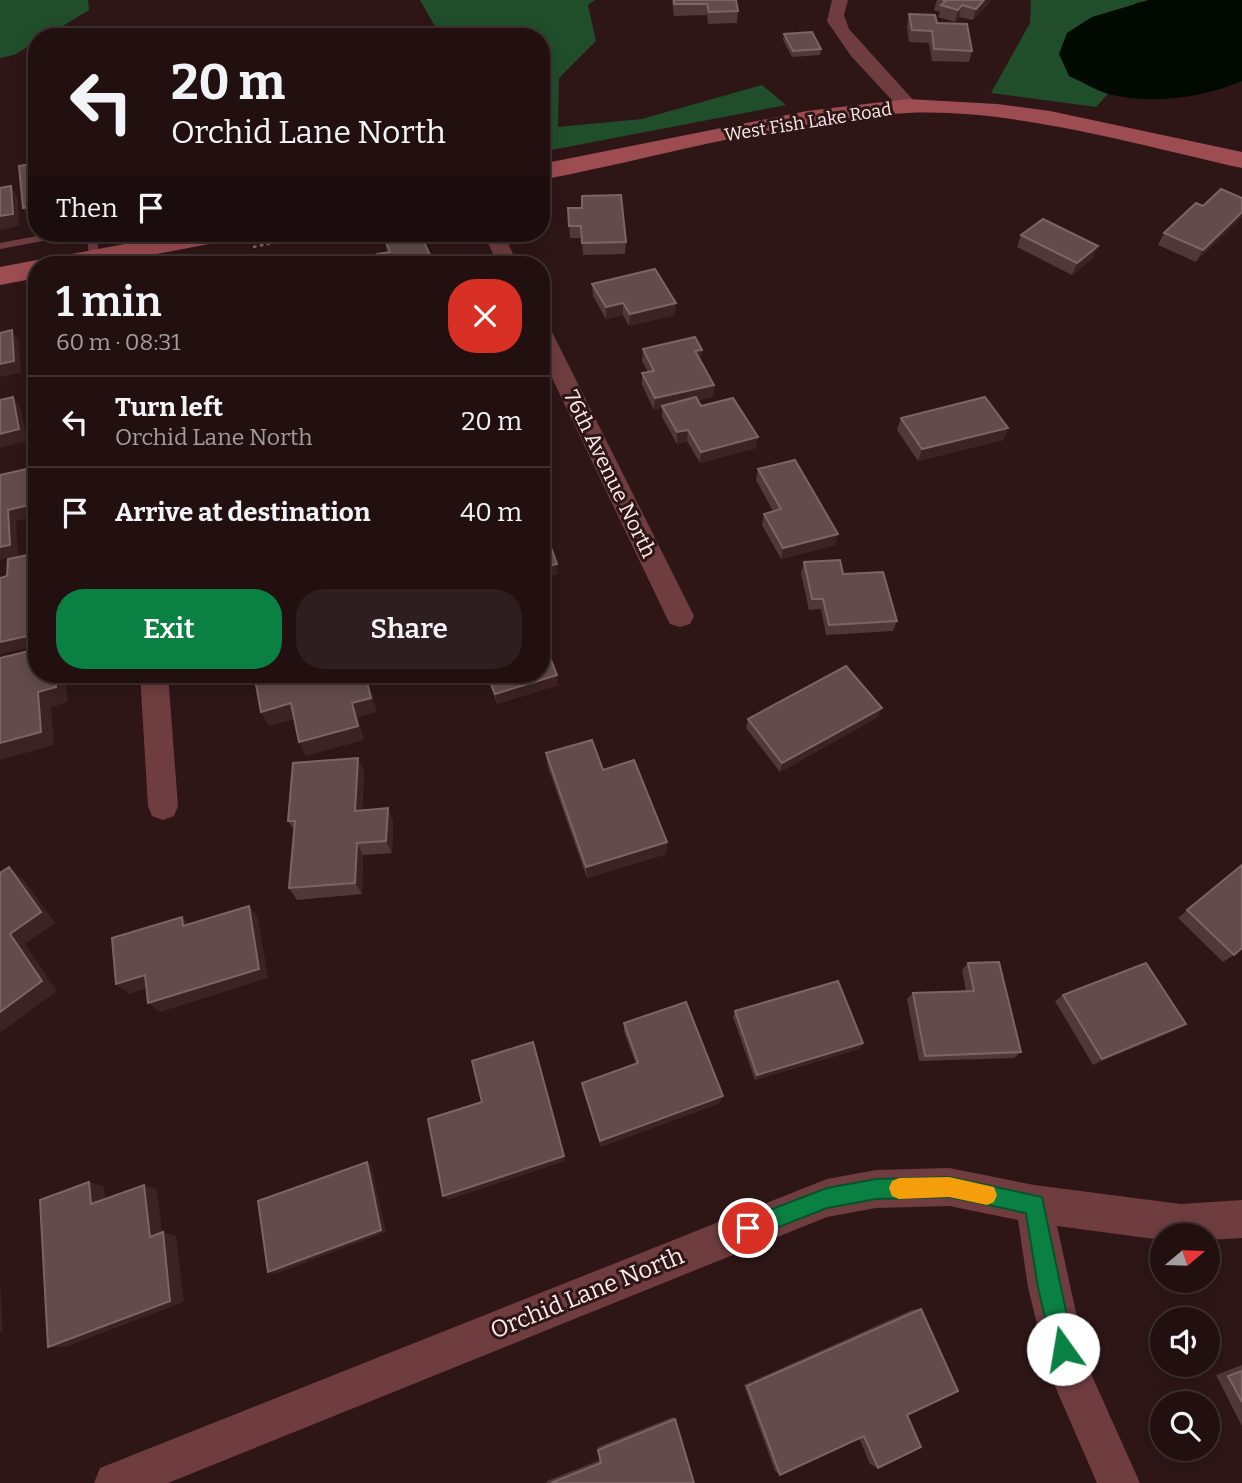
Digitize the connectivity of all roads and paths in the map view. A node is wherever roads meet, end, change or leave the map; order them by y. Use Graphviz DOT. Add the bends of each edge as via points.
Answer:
graph roads {
  1 [pos="840,0"];
  2 [pos="908,106"];
  3 [pos="1242,160"];
  4 [pos="550,170"];
  5 [pos="28,241"];
  6 [pos="169,242"];
  7 [pos="0,246"];
  8 [pos="81,256"];
  9 [pos="28,271"];
  10 [pos="0,276"];
  11 [pos="550,350"];
  12 [pos="680,616"];
  13 [pos="155,683"];
  14 [pos="163,806"];
  15 [pos="1034,1204"];
  16 [pos="1242,1219"];
  17 [pos="115,1483"];
  18 [pos="1119,1483"];
  1 -- 2 [label="street" via="836,21"];
  2 -- 3 [label="street, West Fish Lake Road" via="1049,118"];
  2 -- 4 [label="street, West Fish Lake Road" via="805,118"];
  5 -- 7 [label="lane"];
  6 -- 8 [label="street"];
  9 -- 10 [label="street"];
  11 -- 12 [label="street, 76th Avenue North"];
  13 -- 14 [label="street"];
  15 -- 16 [label="street, Orchid Lane North" via="1181,1223"];
  15 -- 17 [label="street, Orchid Lane North" via="949,1187 876,1189 827,1198"];
  15 -- 18 [label="street" via="1068,1370"];
}
